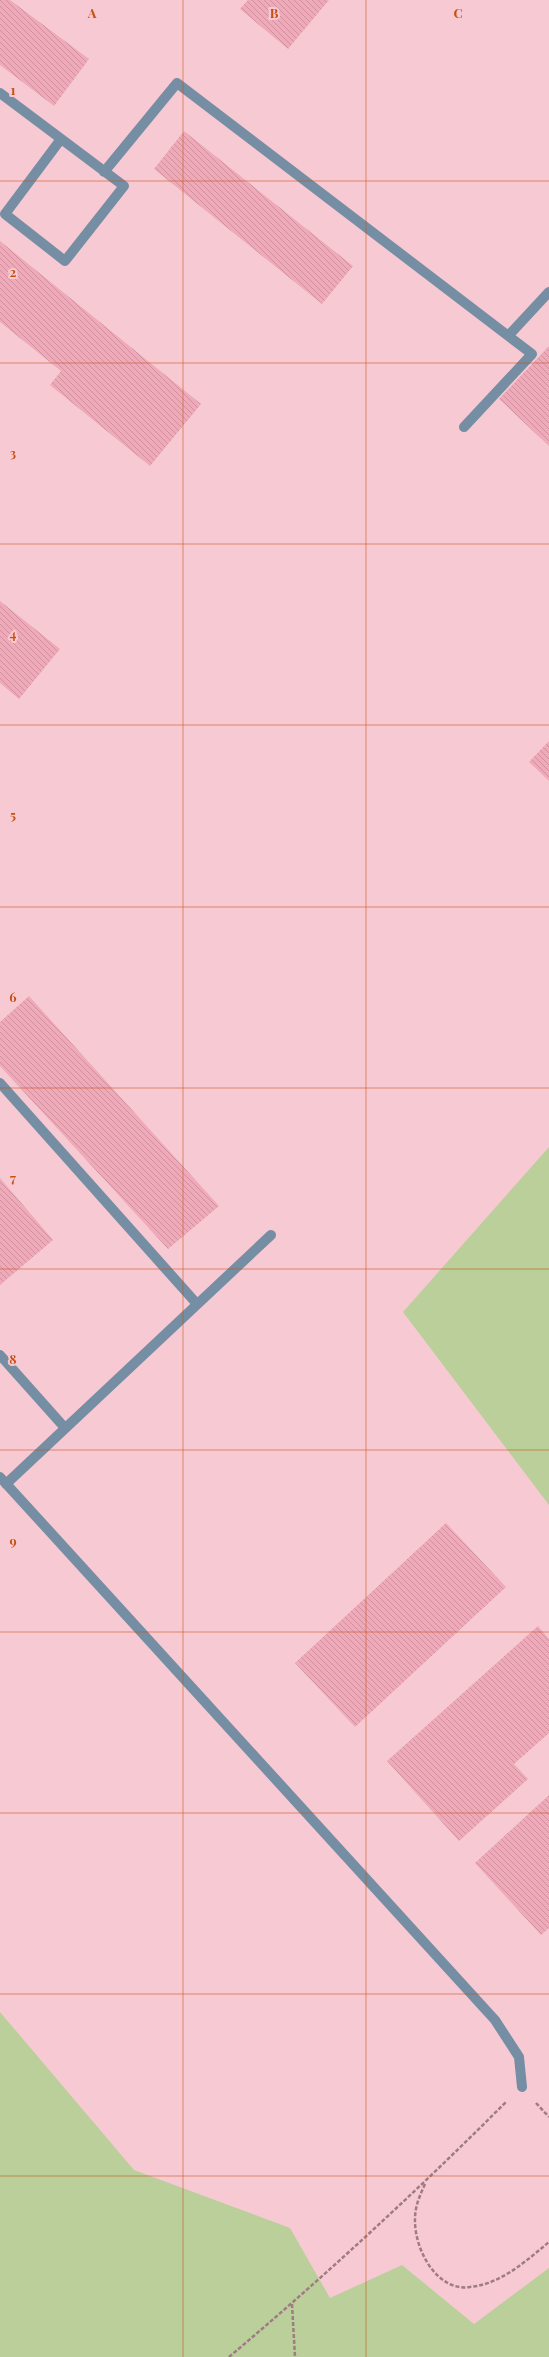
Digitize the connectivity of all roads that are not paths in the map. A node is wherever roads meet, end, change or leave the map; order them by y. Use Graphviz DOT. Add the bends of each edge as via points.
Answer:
graph roads {
  1 [pos="0,93"];
  2 [pos="61,139"];
  3 [pos="104,172"];
  4 [pos="549,292"];
  5 [pos="509,335"];
  6 [pos="464,427"];
  7 [pos="0,1083"];
  8 [pos="271,1235"];
  9 [pos="197,1304"];
  10 [pos="0,1355"];
  11 [pos="65,1428"];
  12 [pos="3,1480"];
  13 [pos="522,2087"];
  1 -- 2 [label="lane"];
  2 -- 3 [label="lane"];
  2 -- 3 [label="lane" via="5,214 65,261 124,186"];
  3 -- 5 [label="lane" via="177,83"];
  4 -- 5 [label="lane"];
  5 -- 6 [label="lane" via="532,354"];
  7 -- 9 [label="lane"];
  8 -- 9 [label="lane"];
  9 -- 11 [label="lane"];
  10 -- 11 [label="lane"];
  11 -- 12 [label="lane"];
  12 -- 13 [label="lane" via="495,2020 519,2057"];
}
